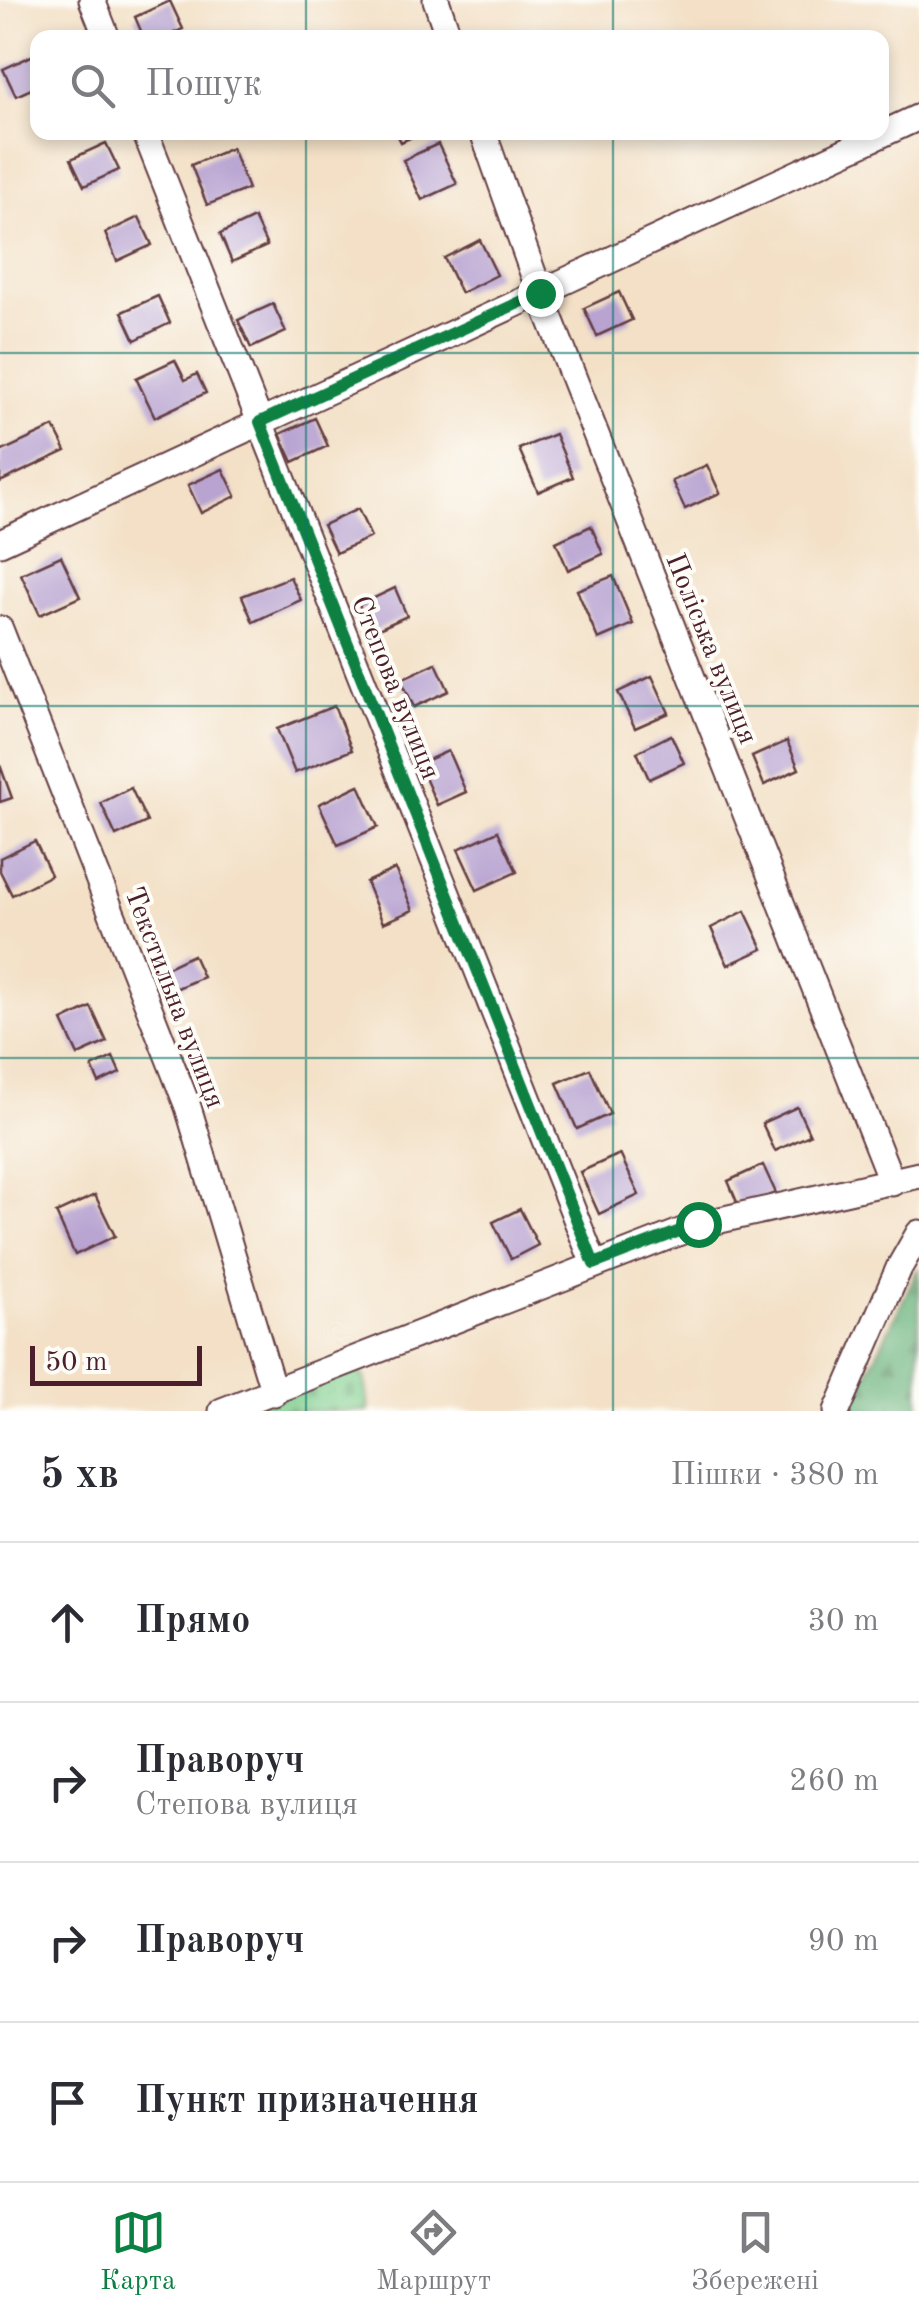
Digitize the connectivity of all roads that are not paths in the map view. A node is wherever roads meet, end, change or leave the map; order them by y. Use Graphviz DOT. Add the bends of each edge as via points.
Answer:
graph roads {
  1 [pos="92,0"];
  2 [pos="436,0"];
  3 [pos="104,30"];
  4 [pos="446,30"];
  5 [pos="919,117"];
  6 [pos="889,131"];
  7 [pos="148,140"];
  8 [pos="486,140"];
  9 [pos="869,140"];
  10 [pos="540,293"];
  11 [pos="260,422"];
  12 [pos="0,543"];
  13 [pos="0,629"];
  14 [pos="919,1175"];
  15 [pos="892,1183"];
  16 [pos="919,1233"];
  17 [pos="594,1264"];
  18 [pos="274,1393"];
  19 [pos="222,1411"];
  20 [pos="837,1411"];
  1 -- 3 [label="street"];
  2 -- 4 [label="street"];
  5 -- 6 [label="street"];
  7 -- 11 [label="street, Степова вулиця"];
  8 -- 10 [label="street, Поліська вулиця"];
  9 -- 10 [label="street"];
  10 -- 11 [label="street"];
  10 -- 15 [label="street, Поліська вулиця"];
  11 -- 12 [label="street"];
  11 -- 17 [label="street, Степова вулиця"];
  13 -- 18 [label="street, Текстильна вулиця" via="188,1108"];
  14 -- 15 [label="street"];
  15 -- 17 [label="street" via="698,1224"];
  16 -- 20 [label="street"];
  17 -- 18 [label="street"];
  18 -- 19 [label="street"];
}
